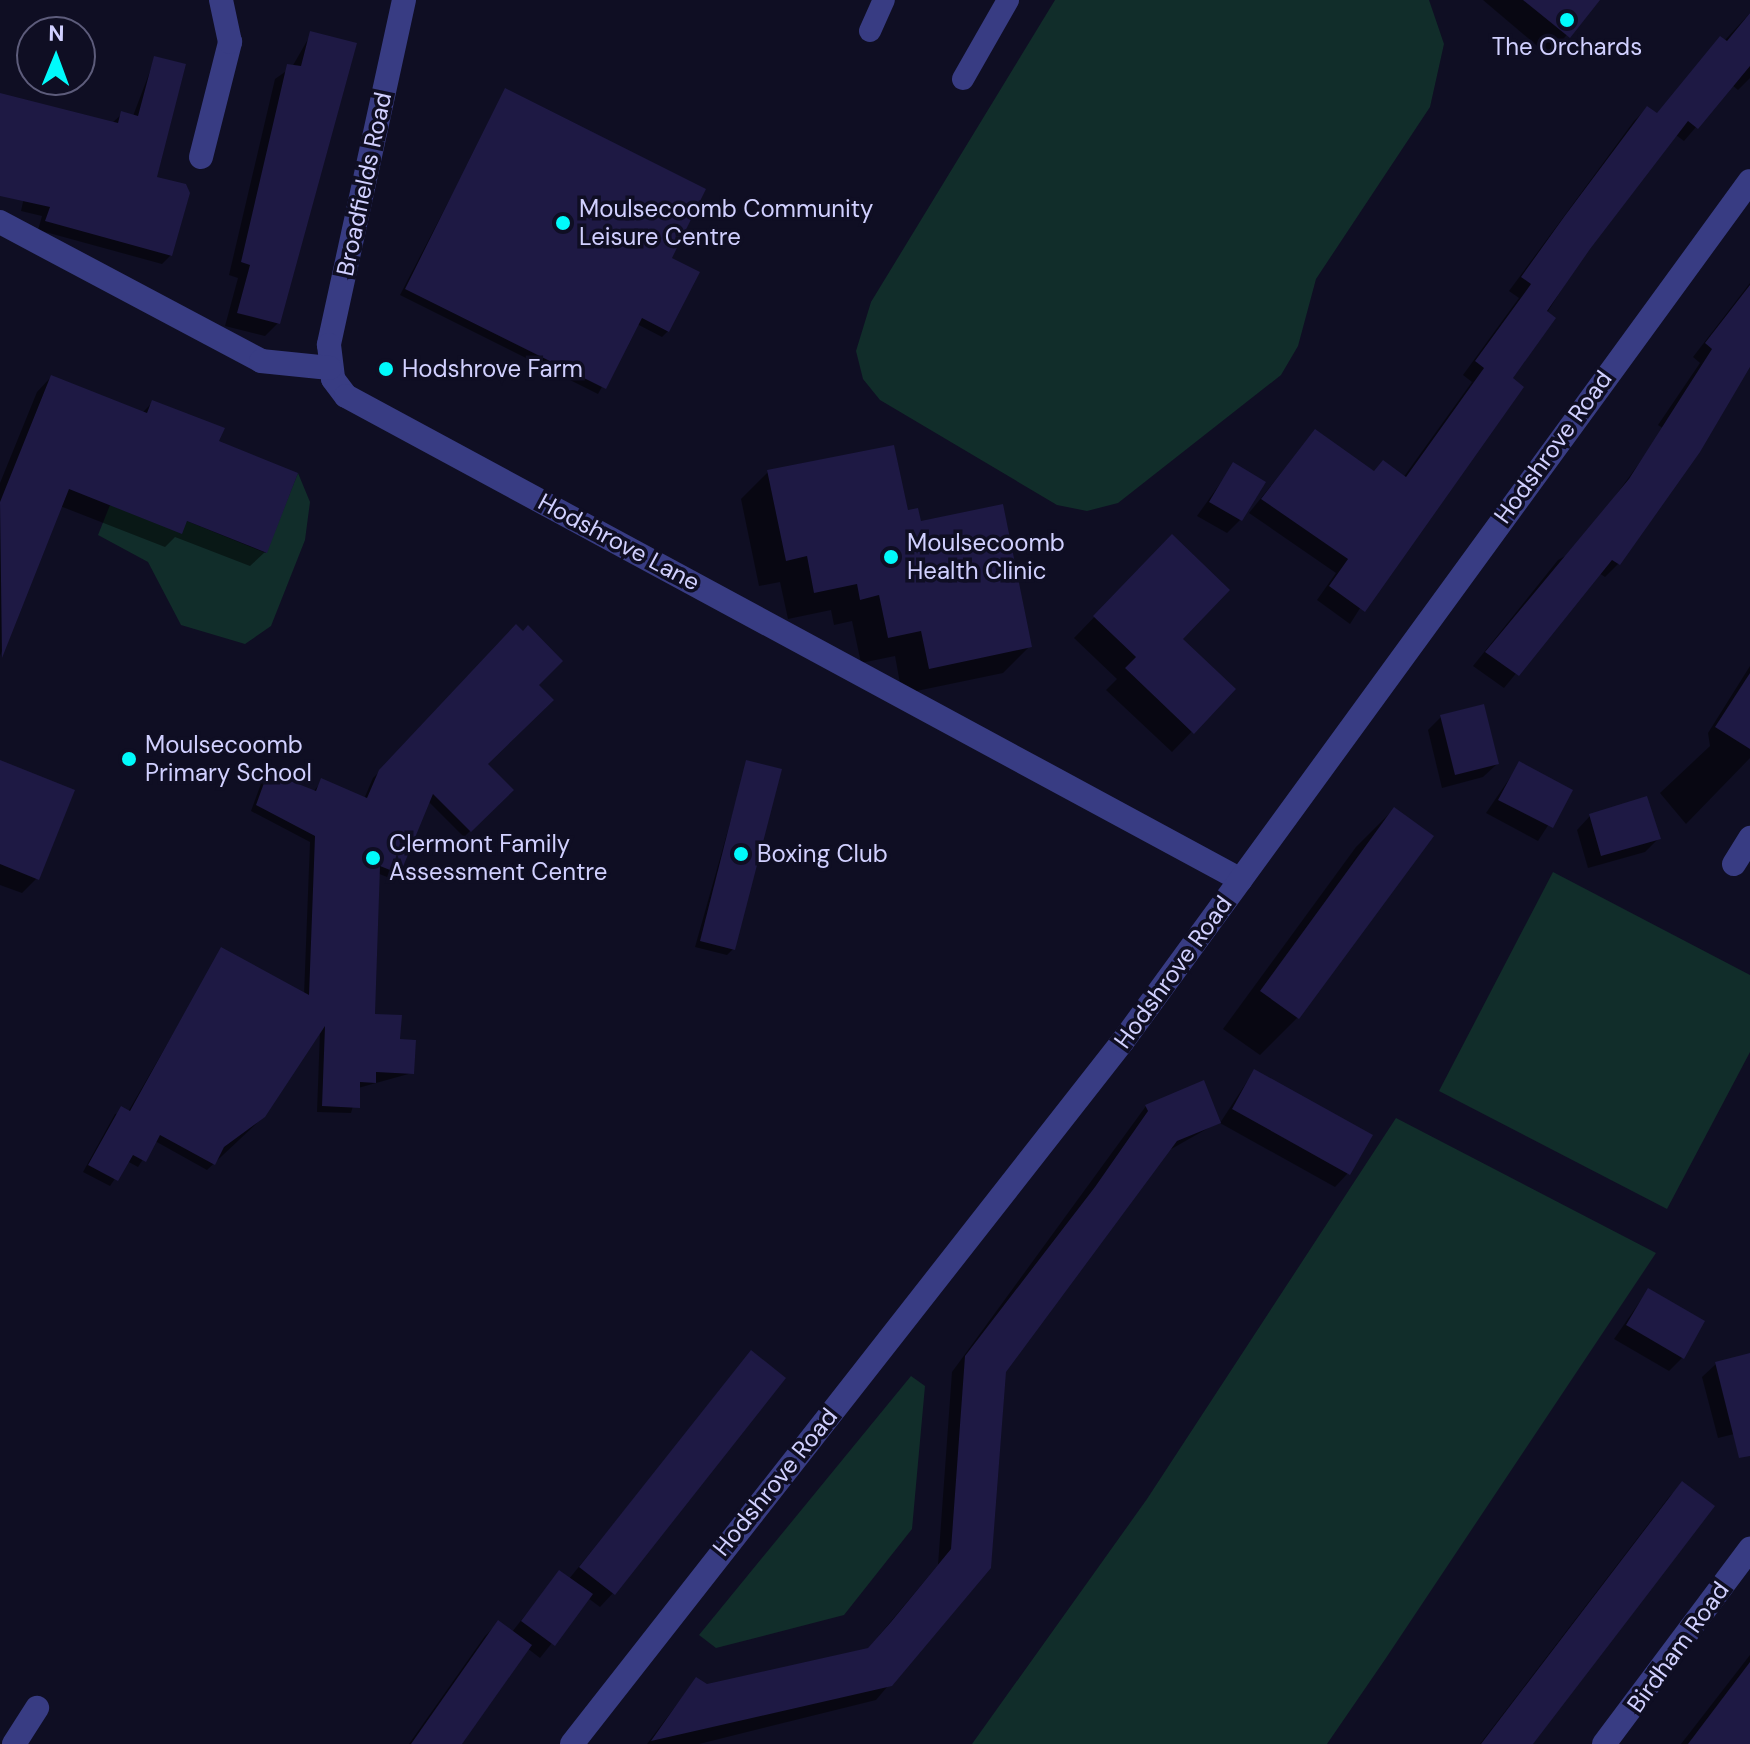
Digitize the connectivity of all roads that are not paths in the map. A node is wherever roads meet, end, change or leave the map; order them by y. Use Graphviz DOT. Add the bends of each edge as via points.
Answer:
graph roads {
  1 [pos="221,0"];
  2 [pos="404,0"];
  3 [pos="884,0"];
  4 [pos="1008,0"];
  5 [pos="870,31"];
  6 [pos="963,79"];
  7 [pos="201,157"];
  8 [pos="1750,181"];
  9 [pos="0,222"];
  10 [pos="330,368"];
  11 [pos="1750,838"];
  12 [pos="1734,864"];
  13 [pos="1241,880"];
  14 [pos="1750,1549"];
  15 [pos="37,1708"];
  16 [pos="14,1744"];
  17 [pos="572,1744"];
  18 [pos="1604,1744"];
  1 -- 7 [label="street" via="230,42"];
  2 -- 10 [label="street, Broadfields Road" via="329,345"];
  3 -- 5 [label="lane"];
  4 -- 6 [label="lane"];
  8 -- 13 [label="street, Hodshrove Road"];
  9 -- 10 [label="street" via="261,361"];
  10 -- 13 [label="street, Hodshrove Lane" via="354,403 617,539"];
  11 -- 12 [label="street"];
  13 -- 17 [label="street, Hodshrove Road" via="916,1310"];
  14 -- 18 [label="street, Birdham Road"];
  15 -- 16 [label="street"];
}
